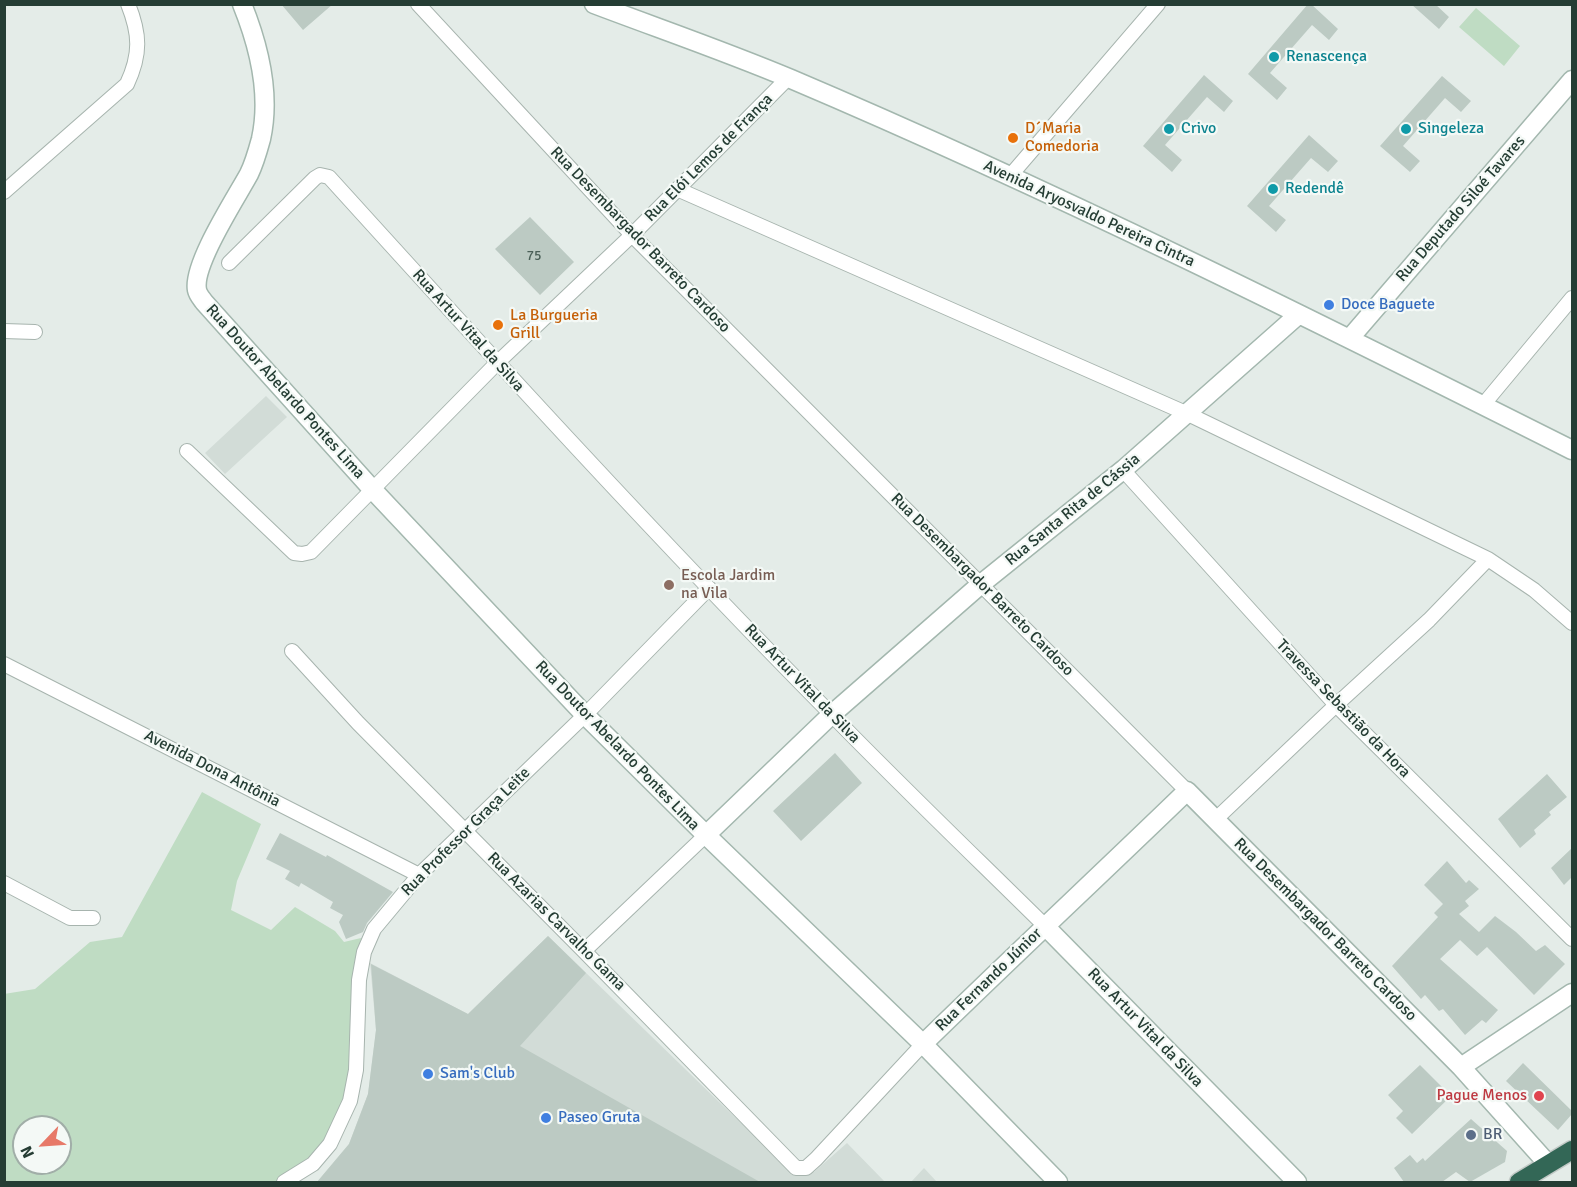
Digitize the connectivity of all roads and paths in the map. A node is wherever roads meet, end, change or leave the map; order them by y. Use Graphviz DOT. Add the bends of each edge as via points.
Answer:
graph roads {
  1 [pos="128,4"];
  2 [pos="242,4"];
  3 [pos="418,4"];
  4 [pos="594,4"];
  5 [pos="1158,4"];
  6 [pos="788,78"];
  7 [pos="1572,80"];
  8 [pos="1010,176"];
  9 [pos="677,189"];
  10 [pos="4,192"];
  11 [pos="632,235"];
  12 [pos="229,263"];
  13 [pos="1572,298"];
  14 [pos="1298,315"];
  15 [pos="4,331"];
  16 [pos="35,332"];
  17 [pos="1350,338"];
  18 [pos="497,363"];
  19 [pos="1483,405"];
  20 [pos="1188,414"];
  21 [pos="1572,450"];
  22 [pos="187,451"];
  23 [pos="1122,471"];
  24 [pos="372,489"];
  25 [pos="1488,559"];
  26 [pos="981,584"];
  27 [pos="709,588"];
  28 [pos="1572,622"];
  29 [pos="292,651"];
  30 [pos="4,663"];
  31 [pos="1336,705"];
  32 [pos="585,715"];
  33 [pos="831,715"];
  34 [pos="1187,791"];
  35 [pos="1216,819"];
  36 [pos="465,831"];
  37 [pos="705,836"];
  38 [pos="419,875"];
  39 [pos="4,883"];
  40 [pos="93,918"];
  41 [pos="1044,925"];
  42 [pos="1572,939"];
  43 [pos="584,951"];
  44 [pos="1572,993"];
  45 [pos="923,1044"];
  46 [pos="1461,1067"];
  47 [pos="1572,1150"];
  48 [pos="1548,1164"];
  49 [pos="796,1168"];
  50 [pos="284,1182"];
  51 [pos="1058,1182"];
  52 [pos="1297,1182"];
  53 [pos="1519,1182"];
  1 -- 10 [label="street" via="135,23 138,55 127,84"];
  2 -- 24 [label="main road, Rua Doutor Abelardo Pontes Lima" via="259,57 264,89 261,139 250,172 209,247 198,274 197,290"];
  3 -- 11 [label="street, Rua Desembargador Barreto Cardoso"];
  4 -- 6 [label="main road, Avenida Aryosvaldo Pereira Cintra"];
  5 -- 8 [label="street"];
  6 -- 8 [label="main road, Avenida Aryosvaldo Pereira Cintra"];
  6 -- 9 [label="street, Rua Elói Lemos de França"];
  7 -- 17 [label="main road, Rua Deputado Siloé Tavares"];
  8 -- 14 [label="main road, Avenida Aryosvaldo Pereira Cintra"];
  9 -- 11 [label="street, Rua Elói Lemos de França"];
  9 -- 20 [label="street"];
  11 -- 18 [label="street, Rua Elói Lemos de França"];
  11 -- 26 [label="street, Rua Desembargador Barreto Cardoso"];
  12 -- 18 [label="street, Rua Artur Vital da Silva" via="320,175 329,177"];
  13 -- 19 [label="street"];
  14 -- 17 [label="main road, Avenida Aryosvaldo Pereira Cintra"];
  14 -- 20 [label="main road, Rua Santa Rita de Cássia"];
  15 -- 16 [label="street"];
  17 -- 19 [label="main road, Avenida Aryosvaldo Pereira Cintra"];
  18 -- 24 [label="street, Rua Elói Lemos de França"];
  18 -- 27 [label="street, Rua Artur Vital da Silva"];
  19 -- 21 [label="main road, Avenida Aryosvaldo Pereira Cintra"];
  20 -- 23 [label="main road, Rua Santa Rita de Cássia"];
  20 -- 25 [label="street"];
  22 -- 24 [label="street, Rua Elói Lemos de França" via="294,553 317,548"];
  23 -- 26 [label="main road, Rua Santa Rita de Cássia"];
  23 -- 31 [label="street, Travessa Sebastião da Hora"];
  24 -- 32 [label="main road, Rua Doutor Abelardo Pontes Lima"];
  25 -- 28 [label="street"];
  25 -- 31 [label="street" via="1429,620"];
  26 -- 33 [label="main road, Rua Santa Rita de Cássia"];
  26 -- 34 [label="street, Rua Desembargador Barreto Cardoso"];
  27 -- 32 [label="street, Rua Professor Graça Leite"];
  27 -- 33 [label="street, Rua Artur Vital da Silva"];
  29 -- 36 [label="street, Rua Azarias Carvalho Gama"];
  30 -- 38 [label="street, Avenida Dona Antônia"];
  31 -- 35 [label="street"];
  31 -- 42 [label="street, Travessa Sebastião da Hora"];
  32 -- 36 [label="street, Rua Professor Graça Leite"];
  32 -- 37 [label="main road, Rua Doutor Abelardo Pontes Lima"];
  33 -- 37 [label="main road, Rua Santa Rita de Cássia"];
  33 -- 41 [label="street, Rua Artur Vital da Silva"];
  34 -- 35 [label="main road, Rua Desembargador Barreto Cardoso"];
  34 -- 41 [label="main road, Rua Fernando Júnior"];
  35 -- 46 [label="main road, Rua Desembargador Barreto Cardoso"];
  36 -- 38 [label="street, Rua Professor Graça Leite"];
  36 -- 43 [label="street, Rua Azarias Carvalho Gama"];
  37 -- 43 [label="street, Rua Santa Rita de Cássia"];
  37 -- 45 [label="main road, Rua Doutor Abelardo Pontes Lima"];
  38 -- 50 [label="street, Rua Professor Graça Leite" via="374,929 364,952 356,1070 344,1116 330,1144 313,1164"];
  39 -- 40 [label="street" via="70,918"];
  41 -- 45 [label="main road, Rua Fernando Júnior"];
  41 -- 52 [label="main road, Rua Artur Vital da Silva"];
  43 -- 49 [label="street, Rua Azarias Carvalho Gama"];
  44 -- 46 [label="main road"];
  45 -- 49 [label="street, Rua Fernando Júnior" via="816,1159 806,1168"];
  45 -- 51 [label="main road, Rua Doutor Abelardo Pontes Lima"];
  46 -- 48 [label="main road, Rua Desembargador Barreto Cardoso"];
  47 -- 48 [label="highway"];
  48 -- 53 [label="highway"];
}
